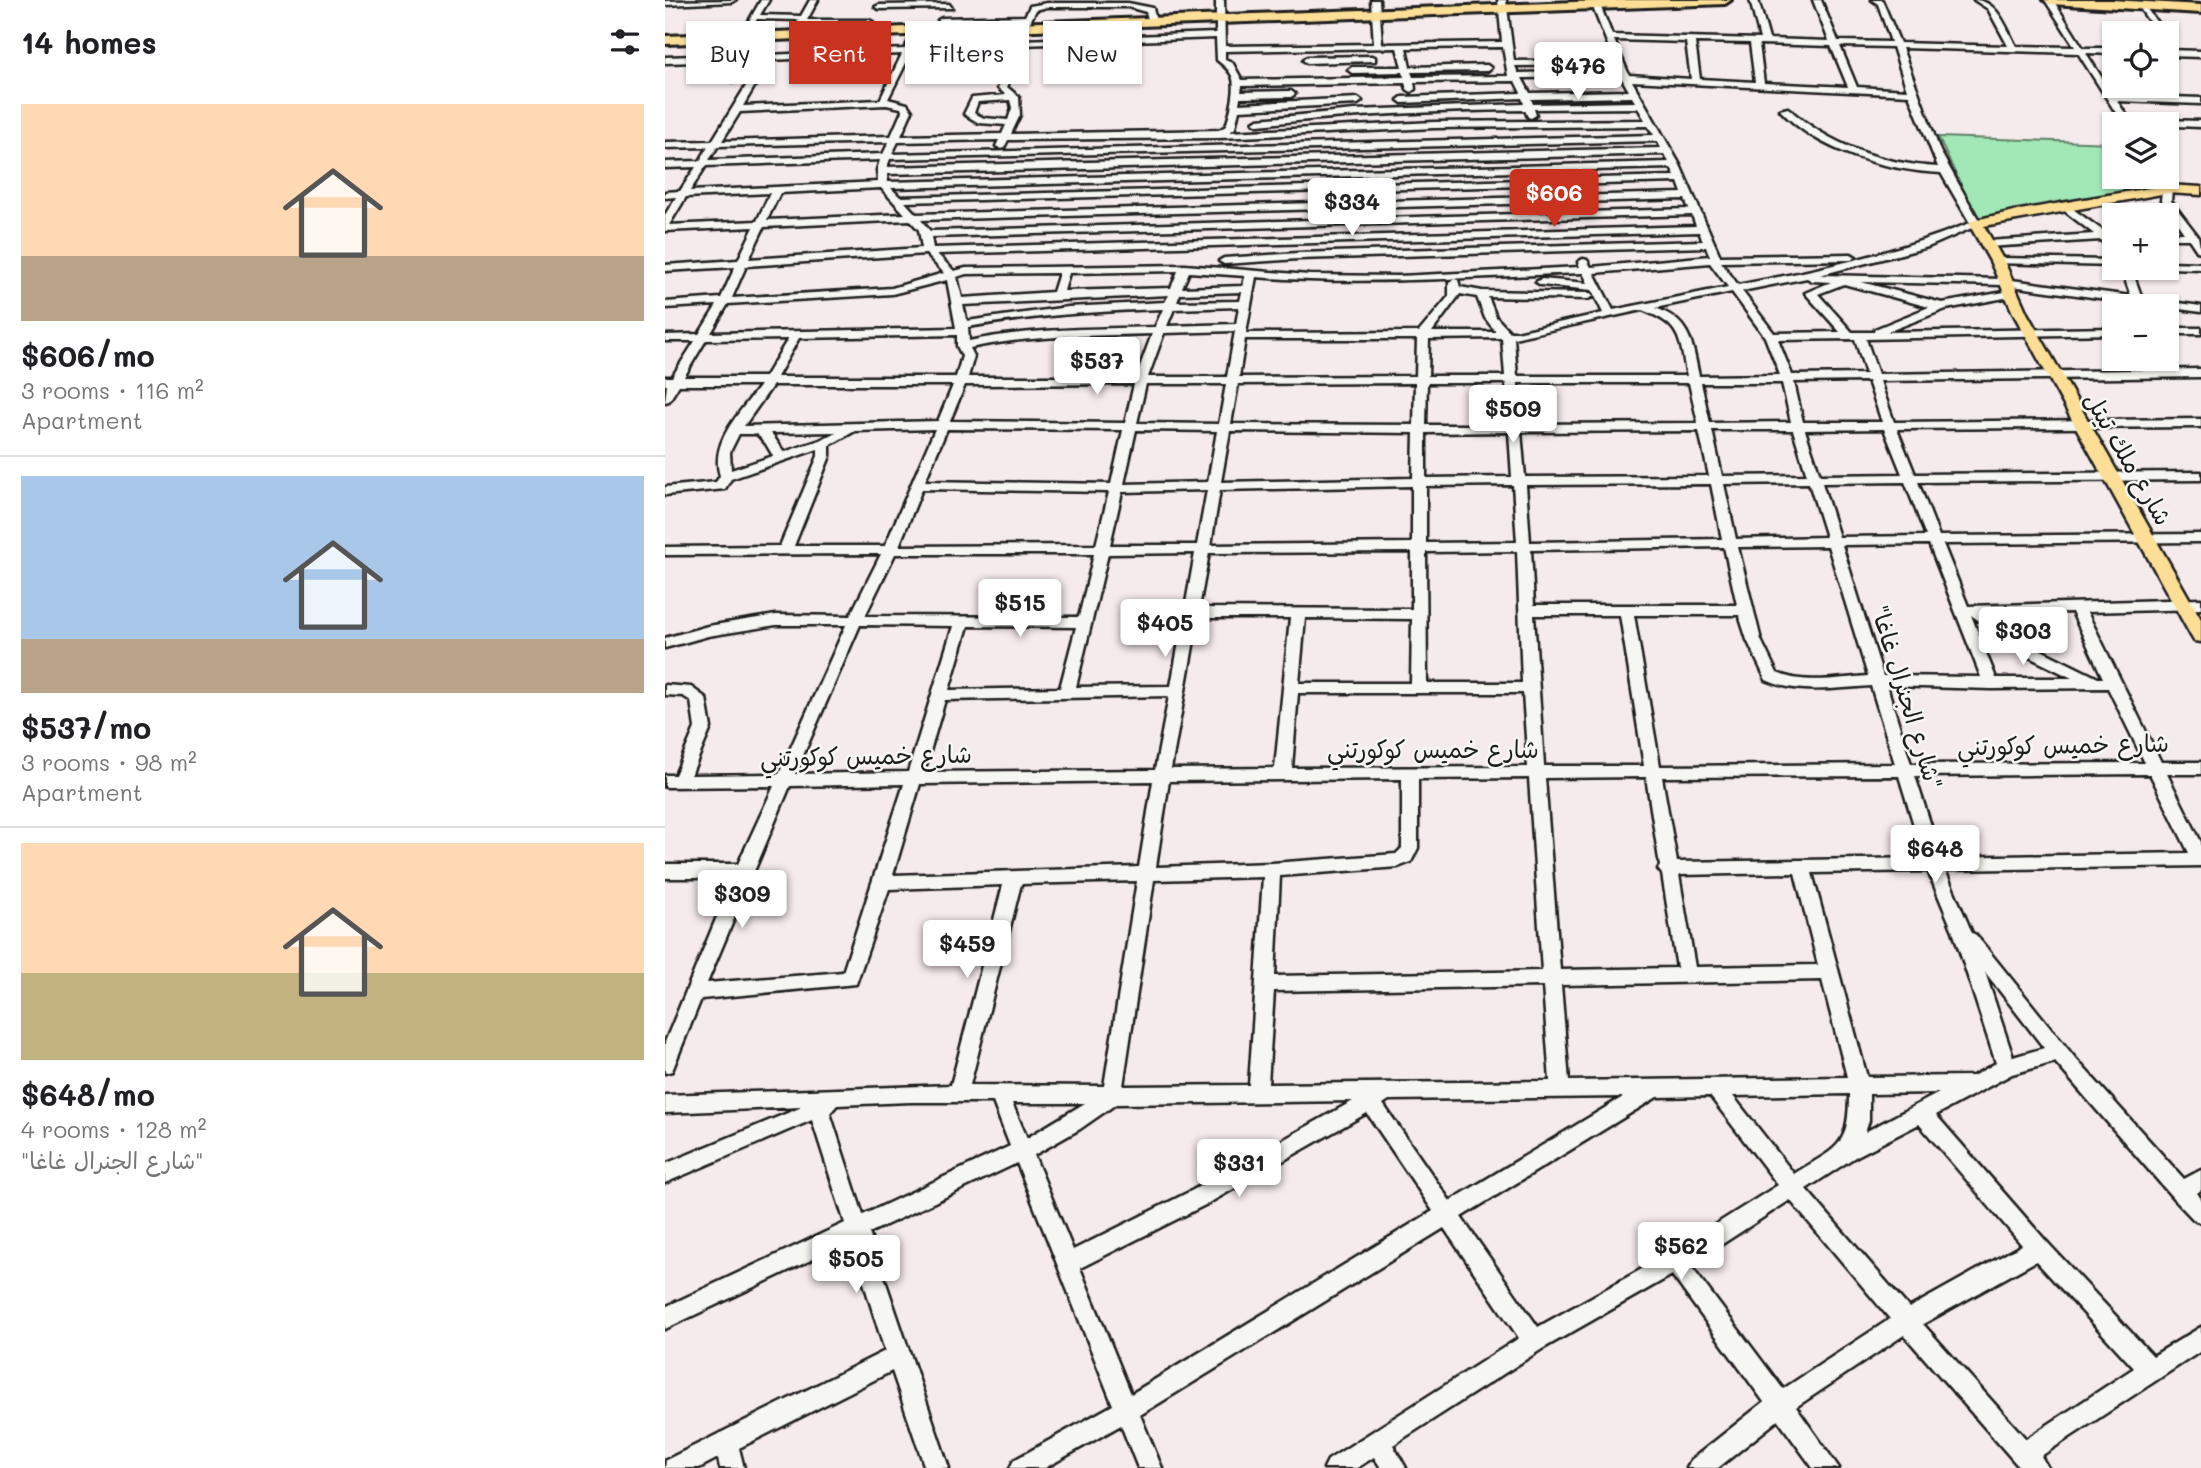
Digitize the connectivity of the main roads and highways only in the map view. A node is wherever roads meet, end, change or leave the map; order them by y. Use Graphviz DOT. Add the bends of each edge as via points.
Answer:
graph roads {
  1 [pos="1725,0"];
  2 [pos="2050,0"];
  3 [pos="1503,4"];
  4 [pos="1376,7"];
  5 [pos="2201,9"];
  6 [pos="665,40"];
  7 [pos="2179,186"];
  8 [pos="2139,189"];
  9 [pos="2201,191"];
  10 [pos="2192,605"];
  11 [pos="2201,636"];
  1 -- 3 [label="highway"];
  2 -- 5 [label="highway"];
  3 -- 4 [label="highway"];
  4 -- 6 [label="highway" via="1221,19 867,27 794,36"];
  7 -- 9 [label="main road"];
  8 -- 10 [label="main road, شارع ملك تيتل" via="1976,224 2110,477"];
  10 -- 11 [label="main road, شارع ملك تيتل"];
}
